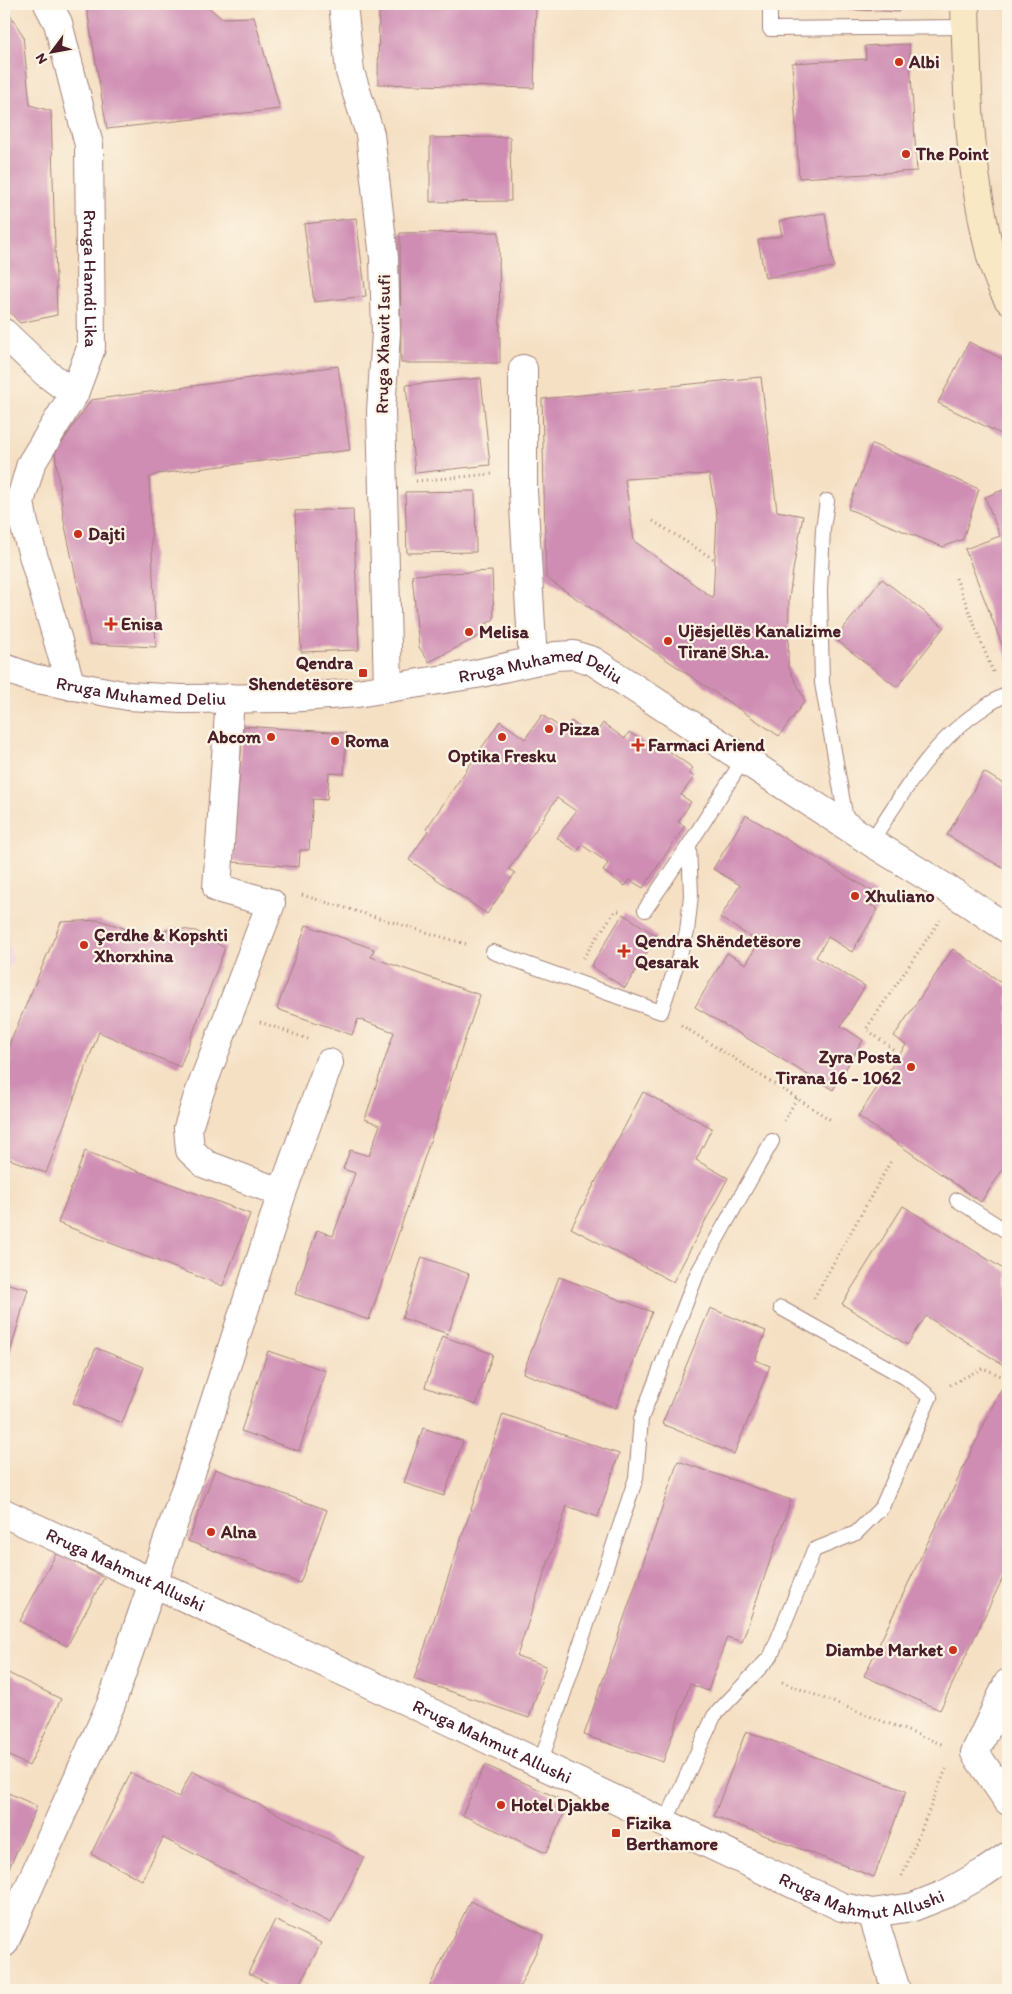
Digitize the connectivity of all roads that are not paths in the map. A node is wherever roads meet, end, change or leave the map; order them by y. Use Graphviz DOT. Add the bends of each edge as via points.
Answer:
graph roads {
  1 [pos="48,4"];
  2 [pos="343,4"];
  3 [pos="770,4"];
  4 [pos="965,16"];
  5 [pos="1008,299"];
  6 [pos="4,333"];
  7 [pos="523,369"];
  8 [pos="74,394"];
  9 [pos="828,501"];
  10 [pos="533,661"];
  11 [pos="4,668"];
  12 [pos="71,686"];
  13 [pos="388,688"];
  14 [pos="1008,694"];
  15 [pos="230,698"];
  16 [pos="743,760"];
  17 [pos="847,826"];
  18 [pos="871,842"];
  19 [pos="689,845"];
  20 [pos="645,910"];
  21 [pos="1008,929"];
  22 [pos="493,952"];
  23 [pos="322,1052"];
  24 [pos="772,1141"];
  25 [pos="282,1193"];
  26 [pos="957,1200"];
  27 [pos="1008,1232"];
  28 [pos="781,1308"];
  29 [pos="4,1513"];
  30 [pos="154,1584"];
  31 [pos="1008,1682"];
  32 [pos="540,1764"];
  33 [pos="1008,1801"];
  34 [pos="665,1823"];
  35 [pos="1008,1856"];
  36 [pos="879,1912"];
  37 [pos="4,1943"];
  38 [pos="896,1990"];
  1 -- 8 [label="street, Rruga Hamdi Lika" via="58,23 89,145 91,348"];
  2 -- 13 [label="street, Rruga Xhavit Isufi" via="350,72 370,134 384,258 386,333 381,411"];
  3 -- 4 [label="lane" via="770,29"];
  4 -- 5 [label="main road" via="968,110 979,199 991,258"];
  6 -- 8 [label="street" via="46,373"];
  7 -- 10 [label="street" via="523,490"];
  8 -- 12 [label="street, Rruga Hamdi Lika" via="31,464 20,502"];
  9 -- 17 [label="lane" via="820,590 822,683"];
  10 -- 13 [label="street, Rruga Muhamed Deliu"];
  10 -- 16 [label="street, Rruga Muhamed Deliu" via="574,655 592,661"];
  11 -- 12 [label="street, Rruga Muhamed Deliu"];
  12 -- 15 [label="street, Rruga Muhamed Deliu" via="128,696"];
  13 -- 15 [label="street, Rruga Muhamed Deliu" via="334,696"];
  14 -- 18 [label="lane" via="972,715 942,741 914,774"];
  15 -- 25 [label="street" via="217,888 271,903 197,1099 188,1128 190,1150 205,1164"];
  16 -- 17 [label="street, Rruga Muhamed Deliu"];
  16 -- 19 [label="lane"];
  17 -- 18 [label="street, Rruga Muhamed Deliu"];
  18 -- 21 [label="street, Rruga Muhamed Deliu"];
  19 -- 20 [label="lane"];
  19 -- 22 [label="lane" via="691,895 688,932 661,1012"];
  23 -- 25 [label="street"];
  24 -- 32 [label="lane" via="697,1274 641,1420 636,1478"];
  25 -- 30 [label="street"];
  26 -- 27 [label="lane"];
  28 -- 34 [label="lane" via="906,1378 930,1397 882,1508 856,1533 814,1550 771,1656 714,1716"];
  29 -- 30 [label="street, Rruga Mahmut Allushi"];
  30 -- 32 [label="street, Rruga Mahmut Allushi"];
  30 -- 37 [label="street" via="110,1704"];
  31 -- 33 [label="street" via="975,1753"];
  32 -- 34 [label="street, Rruga Mahmut Allushi"];
  34 -- 36 [label="street, Rruga Mahmut Allushi" via="842,1907"];
  35 -- 36 [label="street, Rruga Mahmut Allushi" via="946,1894 913,1907"];
  36 -- 38 [label="street"];
}
